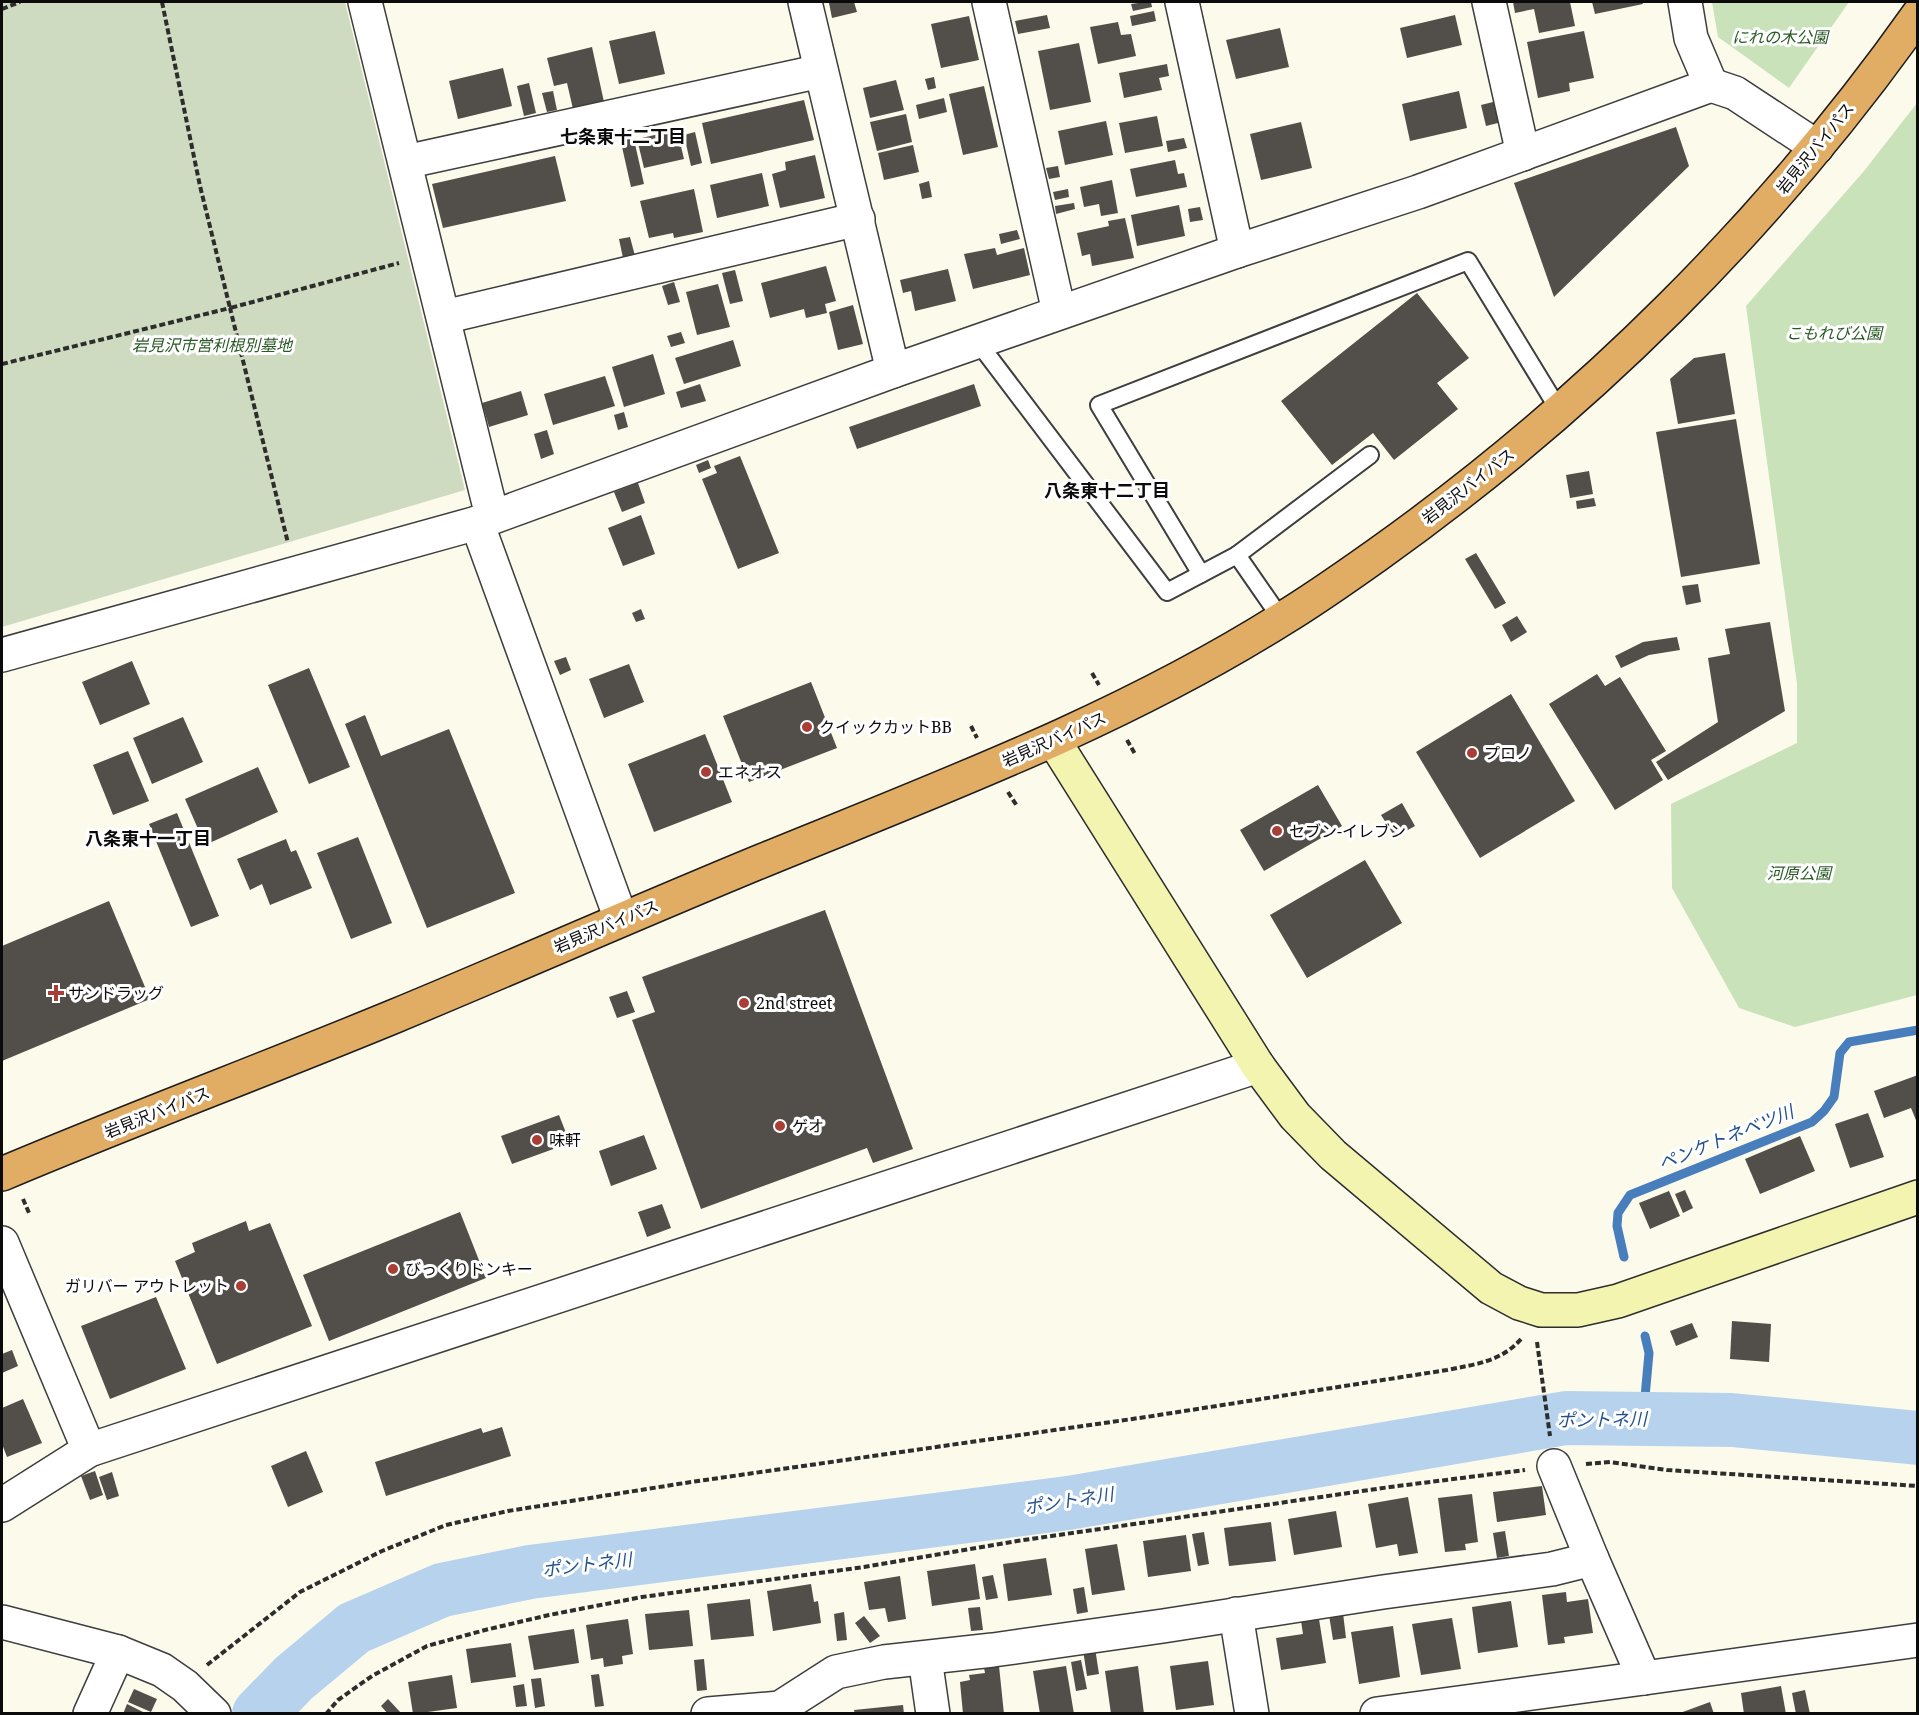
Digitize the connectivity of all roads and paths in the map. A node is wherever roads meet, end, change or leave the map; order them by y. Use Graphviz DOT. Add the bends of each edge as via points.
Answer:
graph roads {
  1 [pos="20,2"];
  2 [pos="162,2"];
  3 [pos="365,2"];
  4 [pos="805,2"];
  5 [pos="989,2"];
  6 [pos="1182,2"];
  7 [pos="1489,2"];
  8 [pos="1685,2"];
  9 [pos="2,9"];
  10 [pos="1917,15"];
  11 [pos="821,71"];
  12 [pos="1711,86"];
  13 [pos="1817,147"];
  14 [pos="1523,154"];
  15 [pos="405,162"];
  16 [pos="858,219"];
  17 [pos="1238,251"];
  18 [pos="428,256"];
  19 [pos="230,308"];
  20 [pos="1059,312"];
  21 [pos="444,317"];
  22 [pos="977,341"];
  23 [pos="2,364"];
  24 [pos="893,371"];
  25 [pos="1559,410"];
  26 [pos="1370,455"];
  27 [pos="484,519"];
  28 [pos="1237,555"];
  29 [pos="296,573"];
  30 [pos="1201,574"];
  31 [pos="1282,620"];
  32 [pos="2,655"];
  33 [pos="1054,741"];
  34 [pos="621,919"];
  35 [pos="1258,1066"];
  36 [pos="2,1174"];
  37 [pos="1917,1197"];
  38 [pos="2,1243"];
  39 [pos="1523,1337"];
  40 [pos="1537,1342"];
  41 [pos="89,1450"];
  42 [pos="1552,1455"];
  43 [pos="1917,1486"];
  44 [pos="2,1505"];
  45 [pos="1592,1559"];
  46 [pos="1236,1614"];
  47 [pos="2,1622"];
  48 [pos="1917,1640"];
  49 [pos="118,1652"];
  50 [pos="925,1658"];
  51 [pos="1644,1678"];
  52 [pos="200,1700"];
  53 [pos="90,1713"];
  54 [pos="326,1713"];
  55 [pos="708,1713"];
  56 [pos="933,1713"];
  57 [pos="1252,1713"];
  58 [pos="1377,1713"];
  1 -- 9 [label="path"];
  2 -- 19 [label="path"];
  3 -- 15 [label="street"];
  4 -- 11 [label="street"];
  5 -- 20 [label="street"];
  6 -- 17 [label="street"];
  7 -- 14 [label="street"];
  8 -- 12 [label="street" via="1691,38"];
  10 -- 13 [label="highway, 岩見沢バイパス"];
  11 -- 15 [label="street"];
  11 -- 16 [label="street"];
  12 -- 13 [label="street" via="1735,93"];
  12 -- 14 [label="street"];
  13 -- 25 [label="highway, 岩見沢バイパス" via="1749,226 1647,331"];
  14 -- 17 [label="street"];
  15 -- 18 [label="street"];
  16 -- 21 [label="street"];
  16 -- 24 [label="street"];
  17 -- 20 [label="street"];
  18 -- 19 [label="path"];
  18 -- 21 [label="street"];
  19 -- 23 [label="path"];
  19 -- 29 [label="path"];
  20 -- 22 [label="street"];
  21 -- 27 [label="street"];
  22 -- 24 [label="street"];
  22 -- 30 [label="lane" via="1167,592"];
  24 -- 27 [label="street"];
  25 -- 30 [label="lane" via="1468,261 1099,405"];
  25 -- 31 [label="highway, 岩見沢バイパス" via="1421,524"];
  26 -- 28 [label="lane"];
  27 -- 29 [label="street"];
  27 -- 34 [label="street"];
  28 -- 30 [label="lane"];
  28 -- 31 [label="lane"];
  29 -- 32 [label="street"];
  31 -- 33 [label="highway, 岩見沢バイパス" via="1130,705"];
  33 -- 34 [label="highway, 岩見沢バイパス"];
  33 -- 35 [label="street"];
  34 -- 36 [label="highway, 岩見沢バイパス" via="399,1014"];
  35 -- 37 [label="street" via="1295,1116 1367,1185 1491,1288 1541,1310 1578,1310 1618,1301"];
  35 -- 41 [label="street"];
  38 -- 41 [label="street"];
  39 -- 52 [label="path" via="1514,1348 1488,1362 1447,1370 691,1482 508,1511 446,1525 382,1551 300,1592 214,1658"];
  40 -- 42 [label="path"];
  41 -- 44 [label="street"];
  42 -- 43 [label="path" via="1667,1470"];
  42 -- 45 [label="street"];
  42 -- 54 [label="path" via="1390,1487 642,1597 549,1615 427,1646 372,1676"];
  45 -- 46 [label="street" via="1552,1569"];
  45 -- 51 [label="street"];
  46 -- 50 [label="street"];
  46 -- 57 [label="street"];
  47 -- 49 [label="street"];
  48 -- 51 [label="street"];
  49 -- 52 [label="street" via="162,1670"];
  49 -- 53 [label="street"];
  50 -- 55 [label="street" via="836,1672 780,1708"];
  50 -- 56 [label="street"];
  51 -- 58 [label="street"];
}
